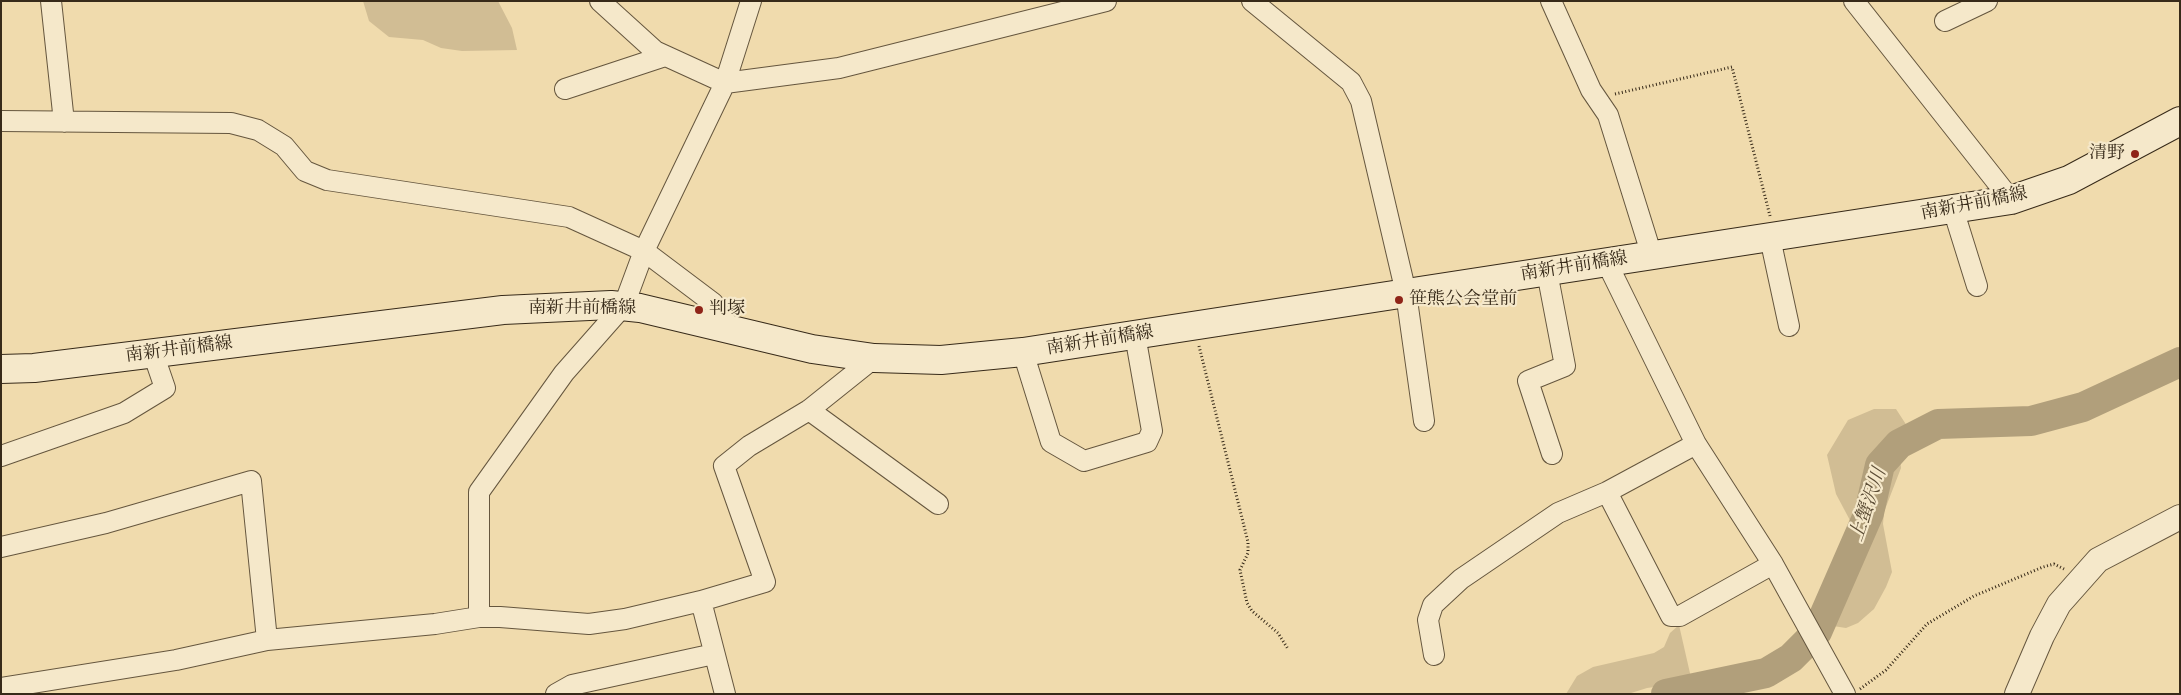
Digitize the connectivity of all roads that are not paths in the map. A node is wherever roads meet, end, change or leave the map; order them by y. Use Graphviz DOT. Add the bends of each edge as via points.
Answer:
graph roads {
  1 [pos="51,1"];
  2 [pos="600,1"];
  3 [pos="751,1"];
  4 [pos="1106,1"];
  5 [pos="1252,1"];
  6 [pos="1551,1"];
  7 [pos="1854,1"];
  8 [pos="1987,1"];
  9 [pos="1945,22"];
  10 [pos="665,56"];
  11 [pos="725,83"];
  12 [pos="565,89"];
  13 [pos="1,121"];
  14 [pos="2180,121"];
  15 [pos="64,122"];
  16 [pos="2012,200"];
  17 [pos="1953,209"];
  18 [pos="1773,238"];
  19 [pos="644,251"];
  20 [pos="1652,256"];
  21 [pos="1606,261"];
  22 [pos="1547,272"];
  23 [pos="1977,286"];
  24 [pos="1406,293"];
  25 [pos="624,305"];
  26 [pos="1789,326"];
  27 [pos="731,329"];
  28 [pos="1135,335"];
  29 [pos="1023,352"];
  30 [pos="153,353"];
  31 [pos="874,358"];
  32 [pos="1,369"];
  33 [pos="809,410"];
  34 [pos="1424,421"];
  35 [pos="1696,444"];
  36 [pos="1552,454"];
  37 [pos="1,456"];
  38 [pos="1607,492"];
  39 [pos="938,504"];
  40 [pos="2180,517"];
  41 [pos="1,547"];
  42 [pos="1773,564"];
  43 [pos="702,601"];
  44 [pos="479,617"];
  45 [pos="267,640"];
  46 [pos="714,654"];
  47 [pos="1434,655"];
  48 [pos="1,688"];
  49 [pos="1850,692"];
  50 [pos="556,694"];
  51 [pos="725,694"];
  52 [pos="2017,694"];
  1 -- 15 [label="street"];
  2 -- 10 [label="street" via="655,51"];
  3 -- 11 [label="street"];
  4 -- 11 [label="street" via="838,68"];
  5 -- 24 [label="street" via="1351,82 1361,102"];
  6 -- 20 [label="street" via="1608,115"];
  7 -- 16 [label="street"];
  8 -- 9 [label="street"];
  10 -- 11 [label="street"];
  10 -- 12 [label="street"];
  11 -- 19 [label="street"];
  13 -- 15 [label="street"];
  14 -- 16 [label="main road, 南新井前橋線" via="2069,180"];
  15 -- 19 [label="street" via="231,123 258,130 284,146 305,171 327,180 569,217"];
  16 -- 17 [label="main road, 南新井前橋線"];
  17 -- 18 [label="main road, 南新井前橋線"];
  17 -- 23 [label="street"];
  18 -- 20 [label="main road, 南新井前橋線"];
  18 -- 26 [label="street"];
  19 -- 25 [label="street"];
  19 -- 27 [label="street" via="713,303"];
  20 -- 21 [label="main road, 南新井前橋線"];
  21 -- 22 [label="main road, 南新井前橋線"];
  21 -- 35 [label="street"];
  22 -- 24 [label="main road, 南新井前橋線"];
  22 -- 36 [label="street" via="1565,366 1528,381"];
  24 -- 28 [label="main road, 南新井前橋線"];
  24 -- 34 [label="street"];
  25 -- 27 [label="main road, 南新井前橋線"];
  25 -- 30 [label="main road, 南新井前橋線" via="503,310"];
  25 -- 44 [label="street" via="564,373 479,492"];
  27 -- 31 [label="main road, 南新井前橋線" via="812,349"];
  28 -- 29 [label="main road, 南新井前橋線"];
  28 -- 29 [label="street" via="1152,431 1147,442 1084,461 1051,442"];
  29 -- 31 [label="main road, 南新井前橋線" via="941,360"];
  30 -- 32 [label="main road, 南新井前橋線"];
  30 -- 37 [label="street" via="166,388 124,414"];
  31 -- 33 [label="street"];
  33 -- 39 [label="street"];
  33 -- 43 [label="street" via="753,442 724,466 765,582"];
  35 -- 38 [label="street"];
  35 -- 42 [label="street"];
  38 -- 42 [label="street" via="1671,616 1680,616"];
  38 -- 47 [label="street" via="1550,518 1447,592 1434,605 1428,620"];
  40 -- 52 [label="street" via="2098,560 2060,604"];
  41 -- 45 [label="street" via="106,523 250,481"];
  42 -- 49 [label="street"];
  43 -- 44 [label="street" via="589,624"];
  43 -- 46 [label="street"];
  44 -- 45 [label="street"];
  45 -- 48 [label="street" via="176,660"];
  46 -- 50 [label="street" via="572,685"];
  46 -- 51 [label="street"];
}
